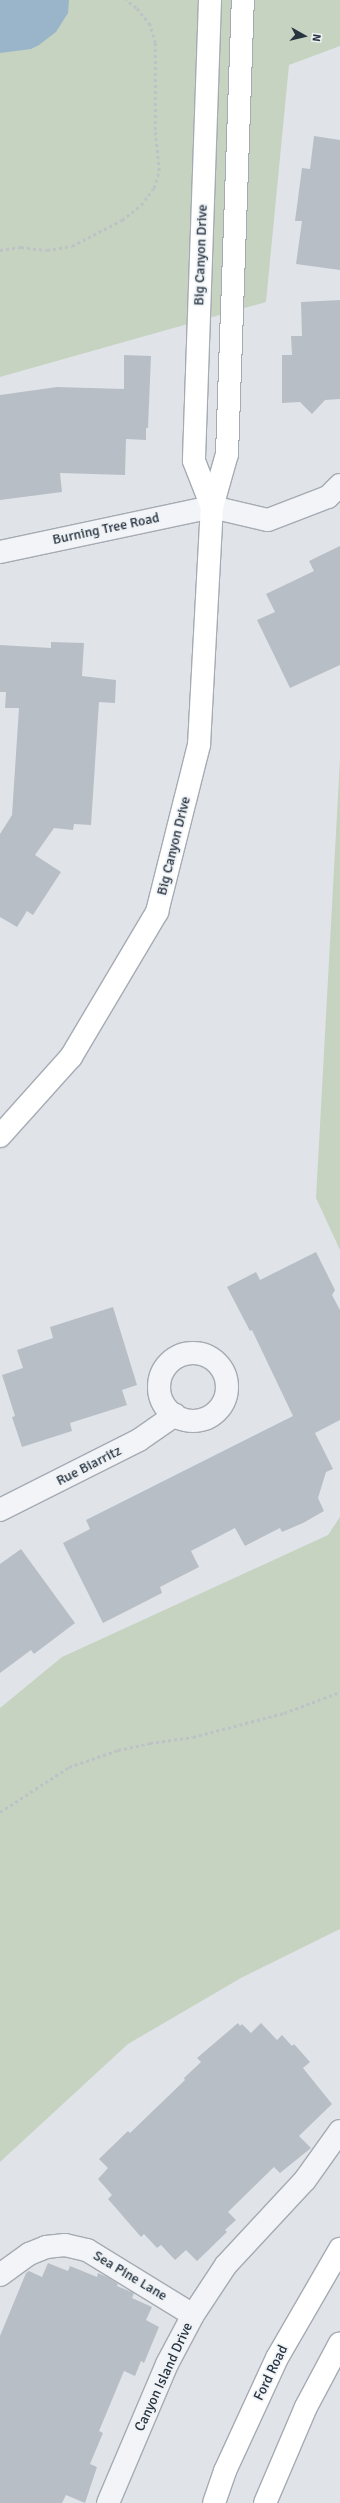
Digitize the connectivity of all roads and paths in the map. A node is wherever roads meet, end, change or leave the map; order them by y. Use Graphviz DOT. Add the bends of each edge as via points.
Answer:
graph roads {
  1 [pos="126,0"];
  2 [pos="210,0"];
  3 [pos="243,0"];
  4 [pos="0,250"];
  5 [pos="340,485"];
  6 [pos="212,506"];
  7 [pos="0,552"];
  8 [pos="0,1136"];
  9 [pos="175,1415"];
  10 [pos="0,1510"];
  11 [pos="340,1692"];
  12 [pos="0,1812"];
  13 [pos="340,2130"];
  14 [pos="340,2249"];
  15 [pos="0,2275"];
  16 [pos="193,2315"];
  17 [pos="340,2343"];
  18 [pos="108,2503"];
  19 [pos="214,2503"];
  20 [pos="264,2503"];
  1 -- 4 [label="path" via="150,25 155,44 155,130 159,171 154,188 141,205 122,220 72,246 47,250 22,247"];
  2 -- 6 [label="street, Big Canyon Drive" via="194,461"];
  3 -- 6 [label="street, Big Canyon Drive" via="227,454"];
  5 -- 6 [label="street" via="328,497 268,520"];
  6 -- 7 [label="street, Burning Tree Road"];
  6 -- 8 [label="street, Big Canyon Drive" via="199,745 157,912 71,1057"];
  9 -- 10 [label="street, Rue Biarritz" via="139,1440"];
  11 -- 12 [label="path" via="284,1713 193,1737 118,1750 69,1767"];
  13 -- 16 [label="street, Canyon Island Drive" via="305,2180 226,2265"];
  14 -- 19 [label="street, Ford Road" via="277,2358 225,2471"];
  15 -- 16 [label="street, Sea Pine Lane" via="28,2254 46,2247 65,2245 87,2250"];
  16 -- 18 [label="street, Canyon Island Drive" via="167,2364"];
  17 -- 20 [label="street" via="306,2407"];
}
